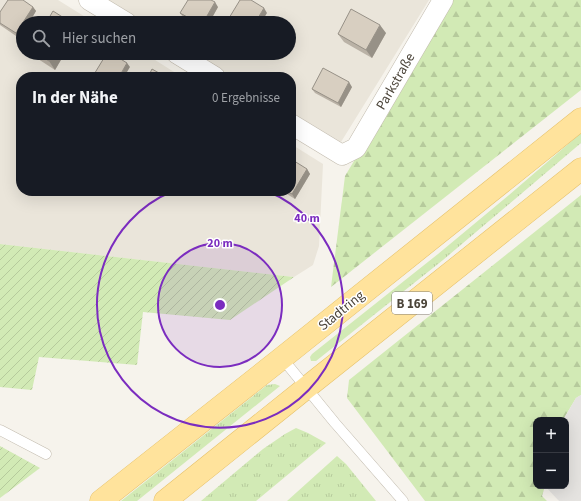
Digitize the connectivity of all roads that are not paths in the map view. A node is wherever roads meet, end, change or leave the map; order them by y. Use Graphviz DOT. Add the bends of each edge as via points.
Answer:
graph roads {
  1 [pos="89,0"];
  2 [pos="442,0"];
  3 [pos="115,16"];
  4 [pos="187,60"];
  5 [pos="207,72"];
  6 [pos="581,119"];
  7 [pos="296,127"];
  8 [pos="581,169"];
  9 [pos="282,358"];
  10 [pos="306,388"];
  11 [pos="0,430"];
  12 [pos="46,454"];
  13 [pos="100,501"];
  14 [pos="165,501"];
  15 [pos="403,501"];
  1 -- 3 [label="street"];
  2 -- 7 [label="street, Parkstraße" via="356,148 342,155"];
  4 -- 5 [label="street"];
  6 -- 9 [label="main road, Stadtring / B 169"];
  8 -- 10 [label="main road, B 169"];
  9 -- 10 [label="lane"];
  9 -- 13 [label="main road, Stadtring / B 169"];
  10 -- 14 [label="main road, B 169"];
  10 -- 15 [label="lane"];
  11 -- 12 [label="lane"];
}
